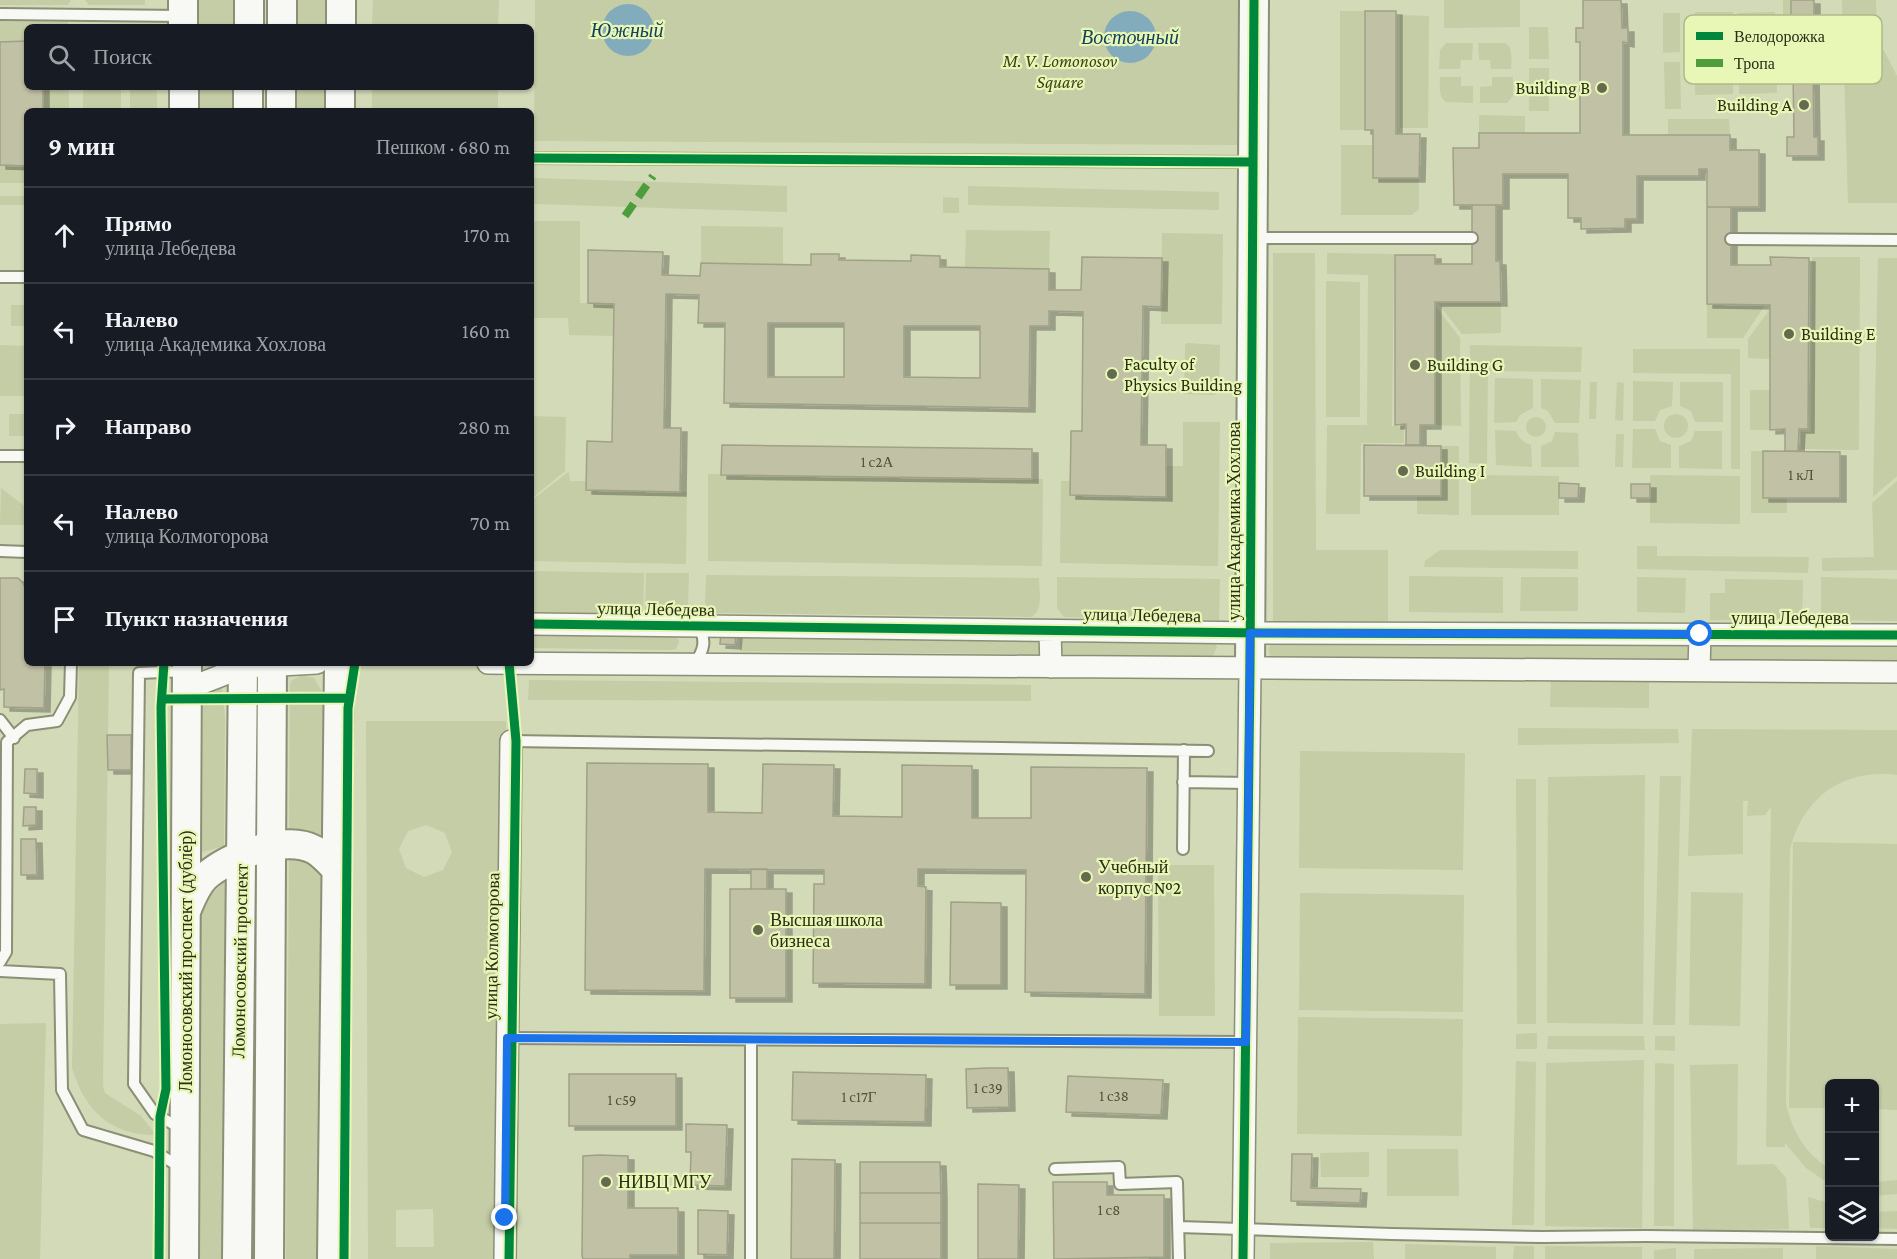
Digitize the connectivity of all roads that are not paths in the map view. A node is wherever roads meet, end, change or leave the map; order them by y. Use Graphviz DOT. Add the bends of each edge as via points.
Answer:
graph roads {
  1 [pos="249,0"];
  2 [pos="282,0"];
  3 [pos="341,0"];
  4 [pos="1254,0"];
  5 [pos="0,14"];
  6 [pos="183,14"];
  7 [pos="249,24"];
  8 [pos="282,24"];
  9 [pos="340,24"];
  10 [pos="184,90"];
  11 [pos="248,90"];
  12 [pos="281,90"];
  13 [pos="340,90"];
  14 [pos="184,108"];
  15 [pos="248,108"];
  16 [pos="281,108"];
  17 [pos="340,108"];
  18 [pos="534,158"];
  19 [pos="1253,162"];
  20 [pos="1253,238"];
  21 [pos="1472,238"];
  22 [pos="1731,239"];
  23 [pos="1897,240"];
  24 [pos="0,277"];
  25 [pos="24,277"];
  26 [pos="0,456"];
  27 [pos="24,456"];
  28 [pos="0,551"];
  29 [pos="24,552"];
  30 [pos="534,624"];
  31 [pos="698,626"];
  32 [pos="1050,631"];
  33 [pos="1250,633"];
  34 [pos="1700,634"];
  35 [pos="1897,635"];
  36 [pos="534,663"];
  37 [pos="694,664"];
  38 [pos="71,666"];
  39 [pos="227,666"];
  40 [pos="241,666"];
  41 [pos="272,666"];
  42 [pos="339,666"];
  43 [pos="1051,667"];
  44 [pos="1250,668"];
  45 [pos="1699,670"];
  46 [pos="192,671"];
  47 [pos="1897,672"];
  48 [pos="0,720"];
  49 [pos="14,738"];
  50 [pos="511,741"];
  51 [pos="1184,750"];
  52 [pos="1208,751"];
  53 [pos="1183,782"];
  54 [pos="1249,783"];
  55 [pos="272,846"];
  56 [pos="1183,849"];
  57 [pos="241,855"];
  58 [pos="336,869"];
  59 [pos="186,912"];
  60 [pos="3,927"];
  61 [pos="0,962"];
  62 [pos="0,971"];
  63 [pos="507,1038"];
  64 [pos="751,1040"];
  65 [pos="1246,1042"];
  66 [pos="185,1131"];
  67 [pos="1055,1169"];
  68 [pos="185,1170"];
  69 [pos="1179,1227"];
  70 [pos="1243,1228"];
  71 [pos="1897,1239"];
  72 [pos="184,1259"];
  73 [pos="237,1259"];
  74 [pos="269,1259"];
  75 [pos="332,1259"];
  76 [pos="505,1259"];
  77 [pos="751,1259"];
  78 [pos="1179,1259"];
  79 [pos="1243,1259"];
  1 -- 7 [label="street"];
  2 -- 8 [label="street"];
  3 -- 9 [label="street"];
  4 -- 19 [label="street, улица Академика Хохлова"];
  5 -- 6 [label="lane"];
  10 -- 14 [label="street"];
  11 -- 15 [label="street"];
  12 -- 16 [label="street"];
  13 -- 17 [label="street"];
  18 -- 19 [label="lane"];
  19 -- 20 [label="street, улица Академика Хохлова"];
  20 -- 21 [label="lane"];
  20 -- 33 [label="street, улица Академика Хохлова"];
  22 -- 23 [label="lane"];
  24 -- 25 [label="lane"];
  26 -- 27 [label="lane"];
  28 -- 29 [label="lane"];
  30 -- 31 [label="street, улица Лебедева"];
  31 -- 32 [label="street, улица Лебедева"];
  31 -- 37 [label="lane" via="704,646"];
  32 -- 33 [label="street, улица Лебедева"];
  32 -- 43 [label="street"];
  33 -- 34 [label="street, улица Лебедева"];
  33 -- 44 [label="street, улица Академика Хохлова"];
  34 -- 35 [label="street, улица Лебедева"];
  34 -- 45 [label="street"];
  36 -- 37 [label="street"];
  37 -- 43 [label="street"];
  38 -- 49 [label="lane" via="70,697 57,721 27,725"];
  39 -- 46 [label="street"];
  40 -- 57 [label="street, Ломоносовский проспект"];
  41 -- 55 [label="street, Ломоносовский проспект"];
  42 -- 58 [label="street"];
  43 -- 44 [label="street"];
  44 -- 45 [label="street"];
  44 -- 54 [label="street, улица Академика Хохлова"];
  45 -- 47 [label="street"];
  46 -- 59 [label="street, Ломоносовский проспект (дублёр)"];
  46 -- 66 [label="lane" via="139,673 134,1084 155,1114"];
  48 -- 49 [label="lane"];
  49 -- 60 [label="lane" via="7,742"];
  50 -- 51 [label="lane"];
  50 -- 63 [label="street, улица Колмогорова"];
  51 -- 52 [label="lane"];
  51 -- 53 [label="lane"];
  53 -- 54 [label="lane"];
  53 -- 56 [label="lane"];
  54 -- 65 [label="street, улица Академика Хохлова"];
  55 -- 57 [label="street"];
  55 -- 58 [label="street" via="315,850"];
  55 -- 74 [label="street, Ломоносовский проспект"];
  57 -- 59 [label="street" via="204,878"];
  57 -- 73 [label="street, Ломоносовский проспект"];
  58 -- 75 [label="street"];
  59 -- 66 [label="street, Ломоносовский проспект (дублёр)"];
  60 -- 61 [label="lane" via="6,952"];
  62 -- 68 [label="lane" via="60,974 62,1090 83,1130 154,1151"];
  63 -- 64 [label="lane"];
  63 -- 76 [label="street, улица Колмогорова"];
  64 -- 65 [label="lane"];
  64 -- 77 [label="lane"];
  65 -- 70 [label="street, улица Академика Хохлова"];
  66 -- 68 [label="street, Ломоносовский проспект (дублёр)"];
  67 -- 69 [label="lane" via="1119,1167 1119,1184 1177,1182"];
  68 -- 72 [label="street, Ломоносовский проспект (дублёр)"];
  69 -- 70 [label="lane"];
  69 -- 78 [label="lane"];
  70 -- 71 [label="lane" via="1542,1237"];
  70 -- 79 [label="street, улица Академика Хохлова"];
}
